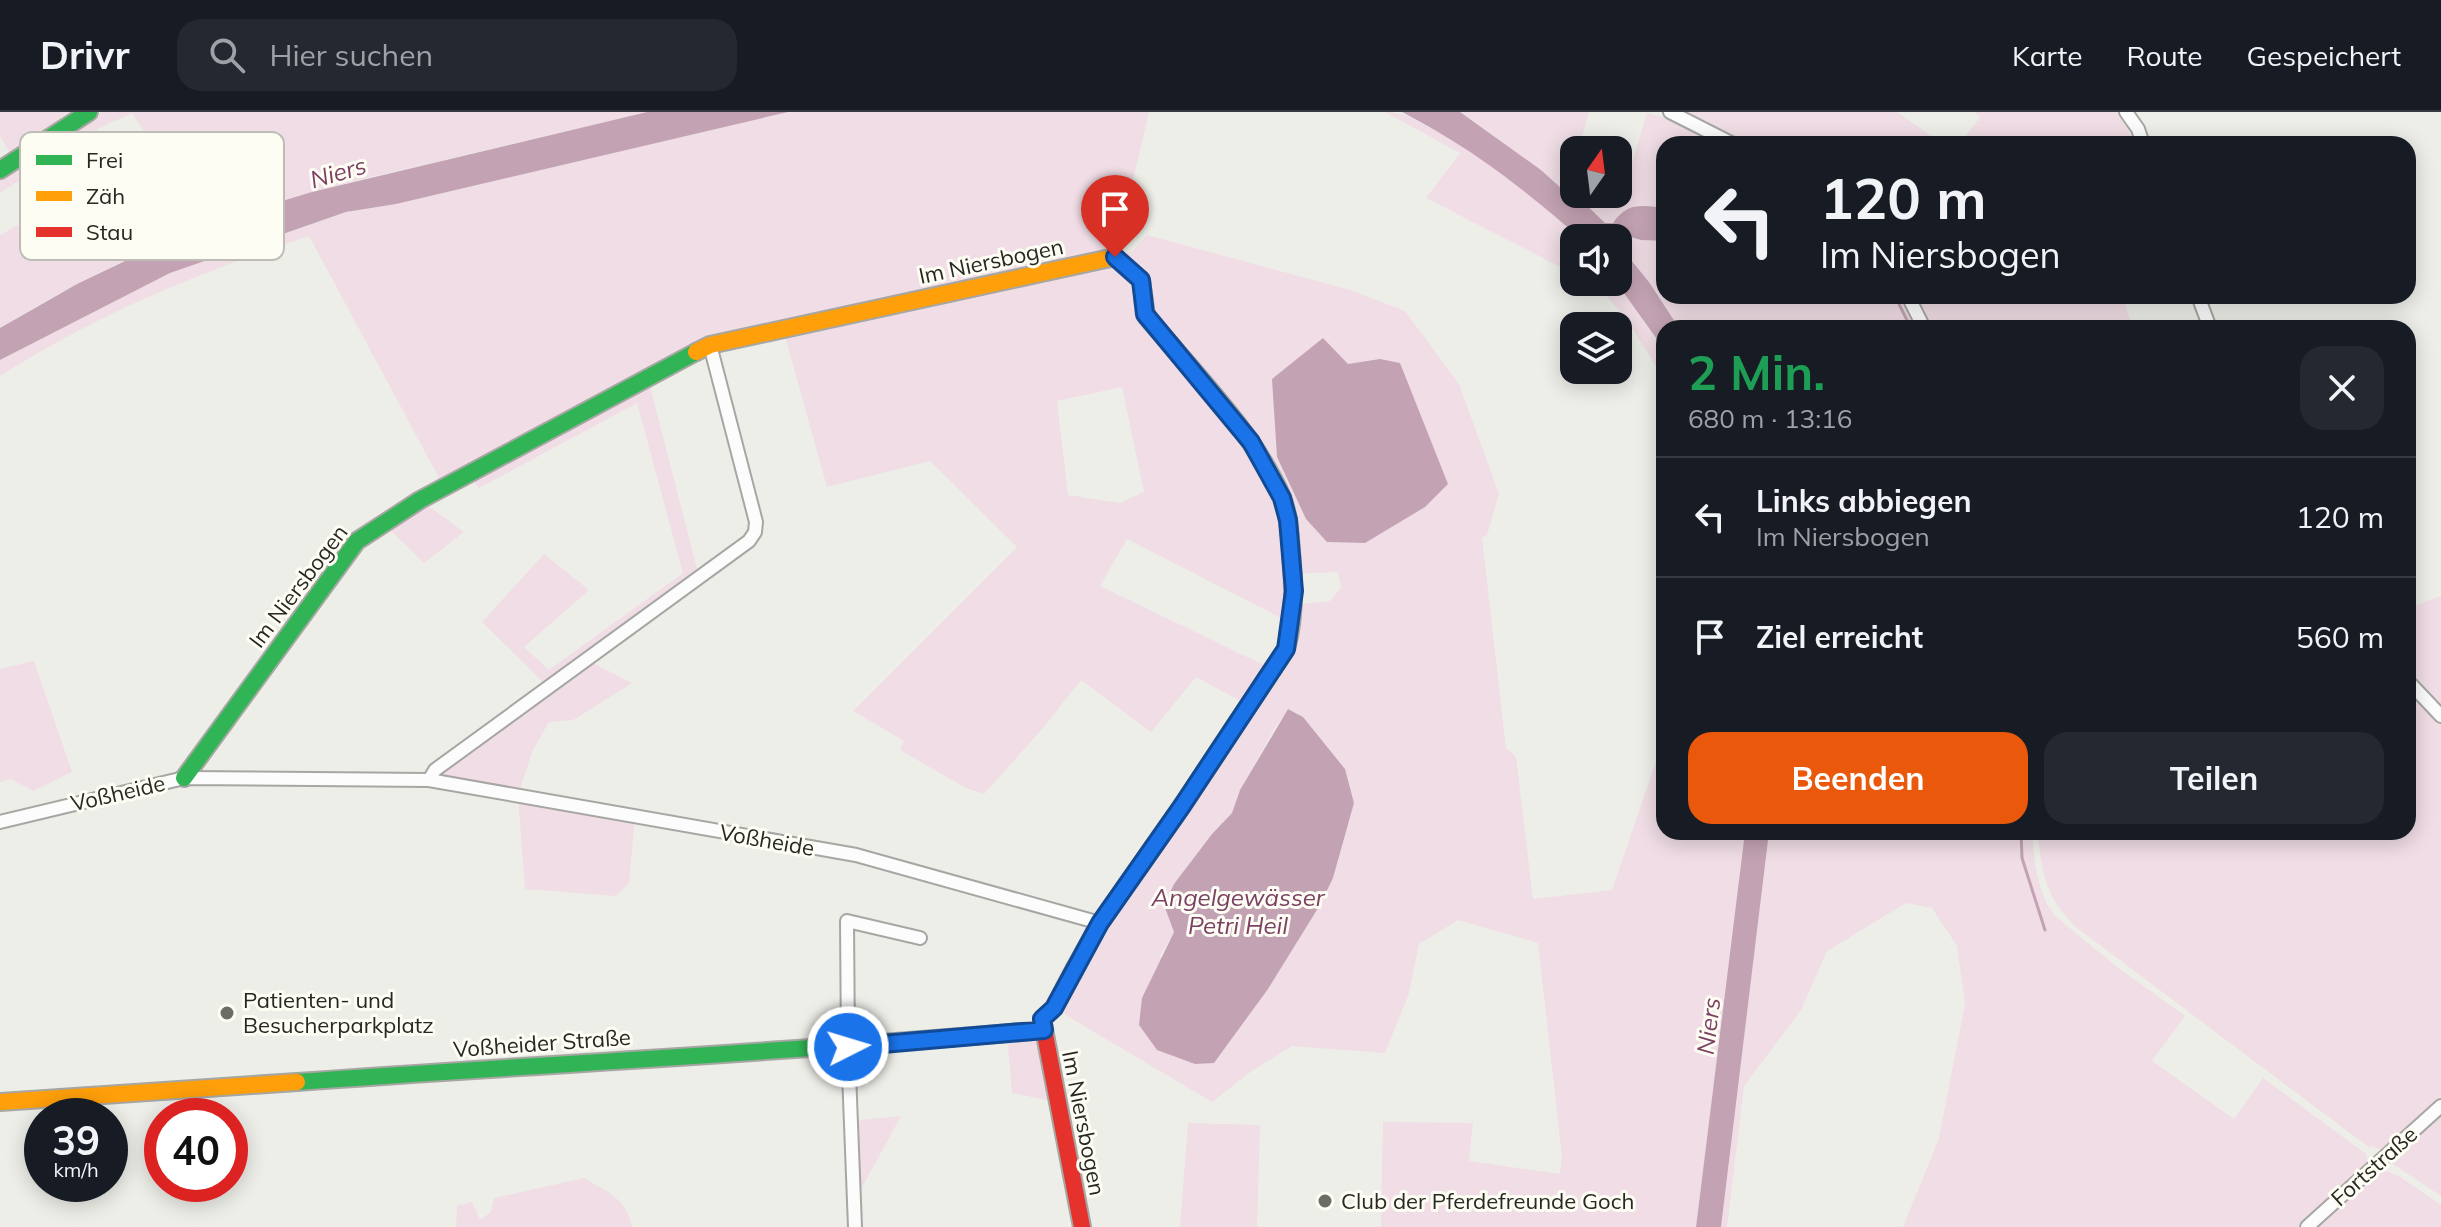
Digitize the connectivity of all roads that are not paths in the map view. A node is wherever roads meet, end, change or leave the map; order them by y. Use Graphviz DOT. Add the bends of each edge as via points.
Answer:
graph roads {
  1 [pos="89,112"];
  2 [pos="1670,112"];
  3 [pos="2126,112"];
  4 [pos="58,132"];
  5 [pos="1717,136"];
  6 [pos="2140,136"];
  7 [pos="20,157"];
  8 [pos="0,170"];
  9 [pos="710,345"];
  10 [pos="2416,689"];
  11 [pos="2441,716"];
  12 [pos="184,778"];
  13 [pos="429,780"];
  14 [pos="0,822"];
  15 [pos="1100,923"];
  16 [pos="920,938"];
  17 [pos="1044,1030"];
  18 [pos="848,1047"];
  19 [pos="0,1102"];
  20 [pos="2441,1106"];
  21 [pos="855,1227"];
  22 [pos="1082,1227"];
  23 [pos="2307,1227"];
  1 -- 4 [label="street"];
  2 -- 5 [label="street"];
  3 -- 6 [label="street"];
  7 -- 8 [label="street"];
  9 -- 12 [label="street, Im Niersbogen" via="366,533"];
  9 -- 13 [label="street" via="755,532 435,770"];
  9 -- 15 [label="street, Im Niersbogen" via="1115,257 1141,280 1145,314 1251,442 1276,485 1288,520 1294,591 1286,649"];
  10 -- 11 [label="street"];
  12 -- 13 [label="street, Voßheide"];
  12 -- 14 [label="street, Voßheide"];
  13 -- 15 [label="street, Voßheide" via="856,855"];
  15 -- 17 [label="street, Im Niersbogen" via="1054,1008 1042,1019"];
  16 -- 18 [label="street" via="847,921"];
  17 -- 18 [label="street, Voßheider Straße"];
  17 -- 22 [label="street, Im Niersbogen"];
  18 -- 19 [label="street, Voßheider Straße"];
  18 -- 21 [label="street"];
  20 -- 23 [label="street, Fortstraße"];
}
